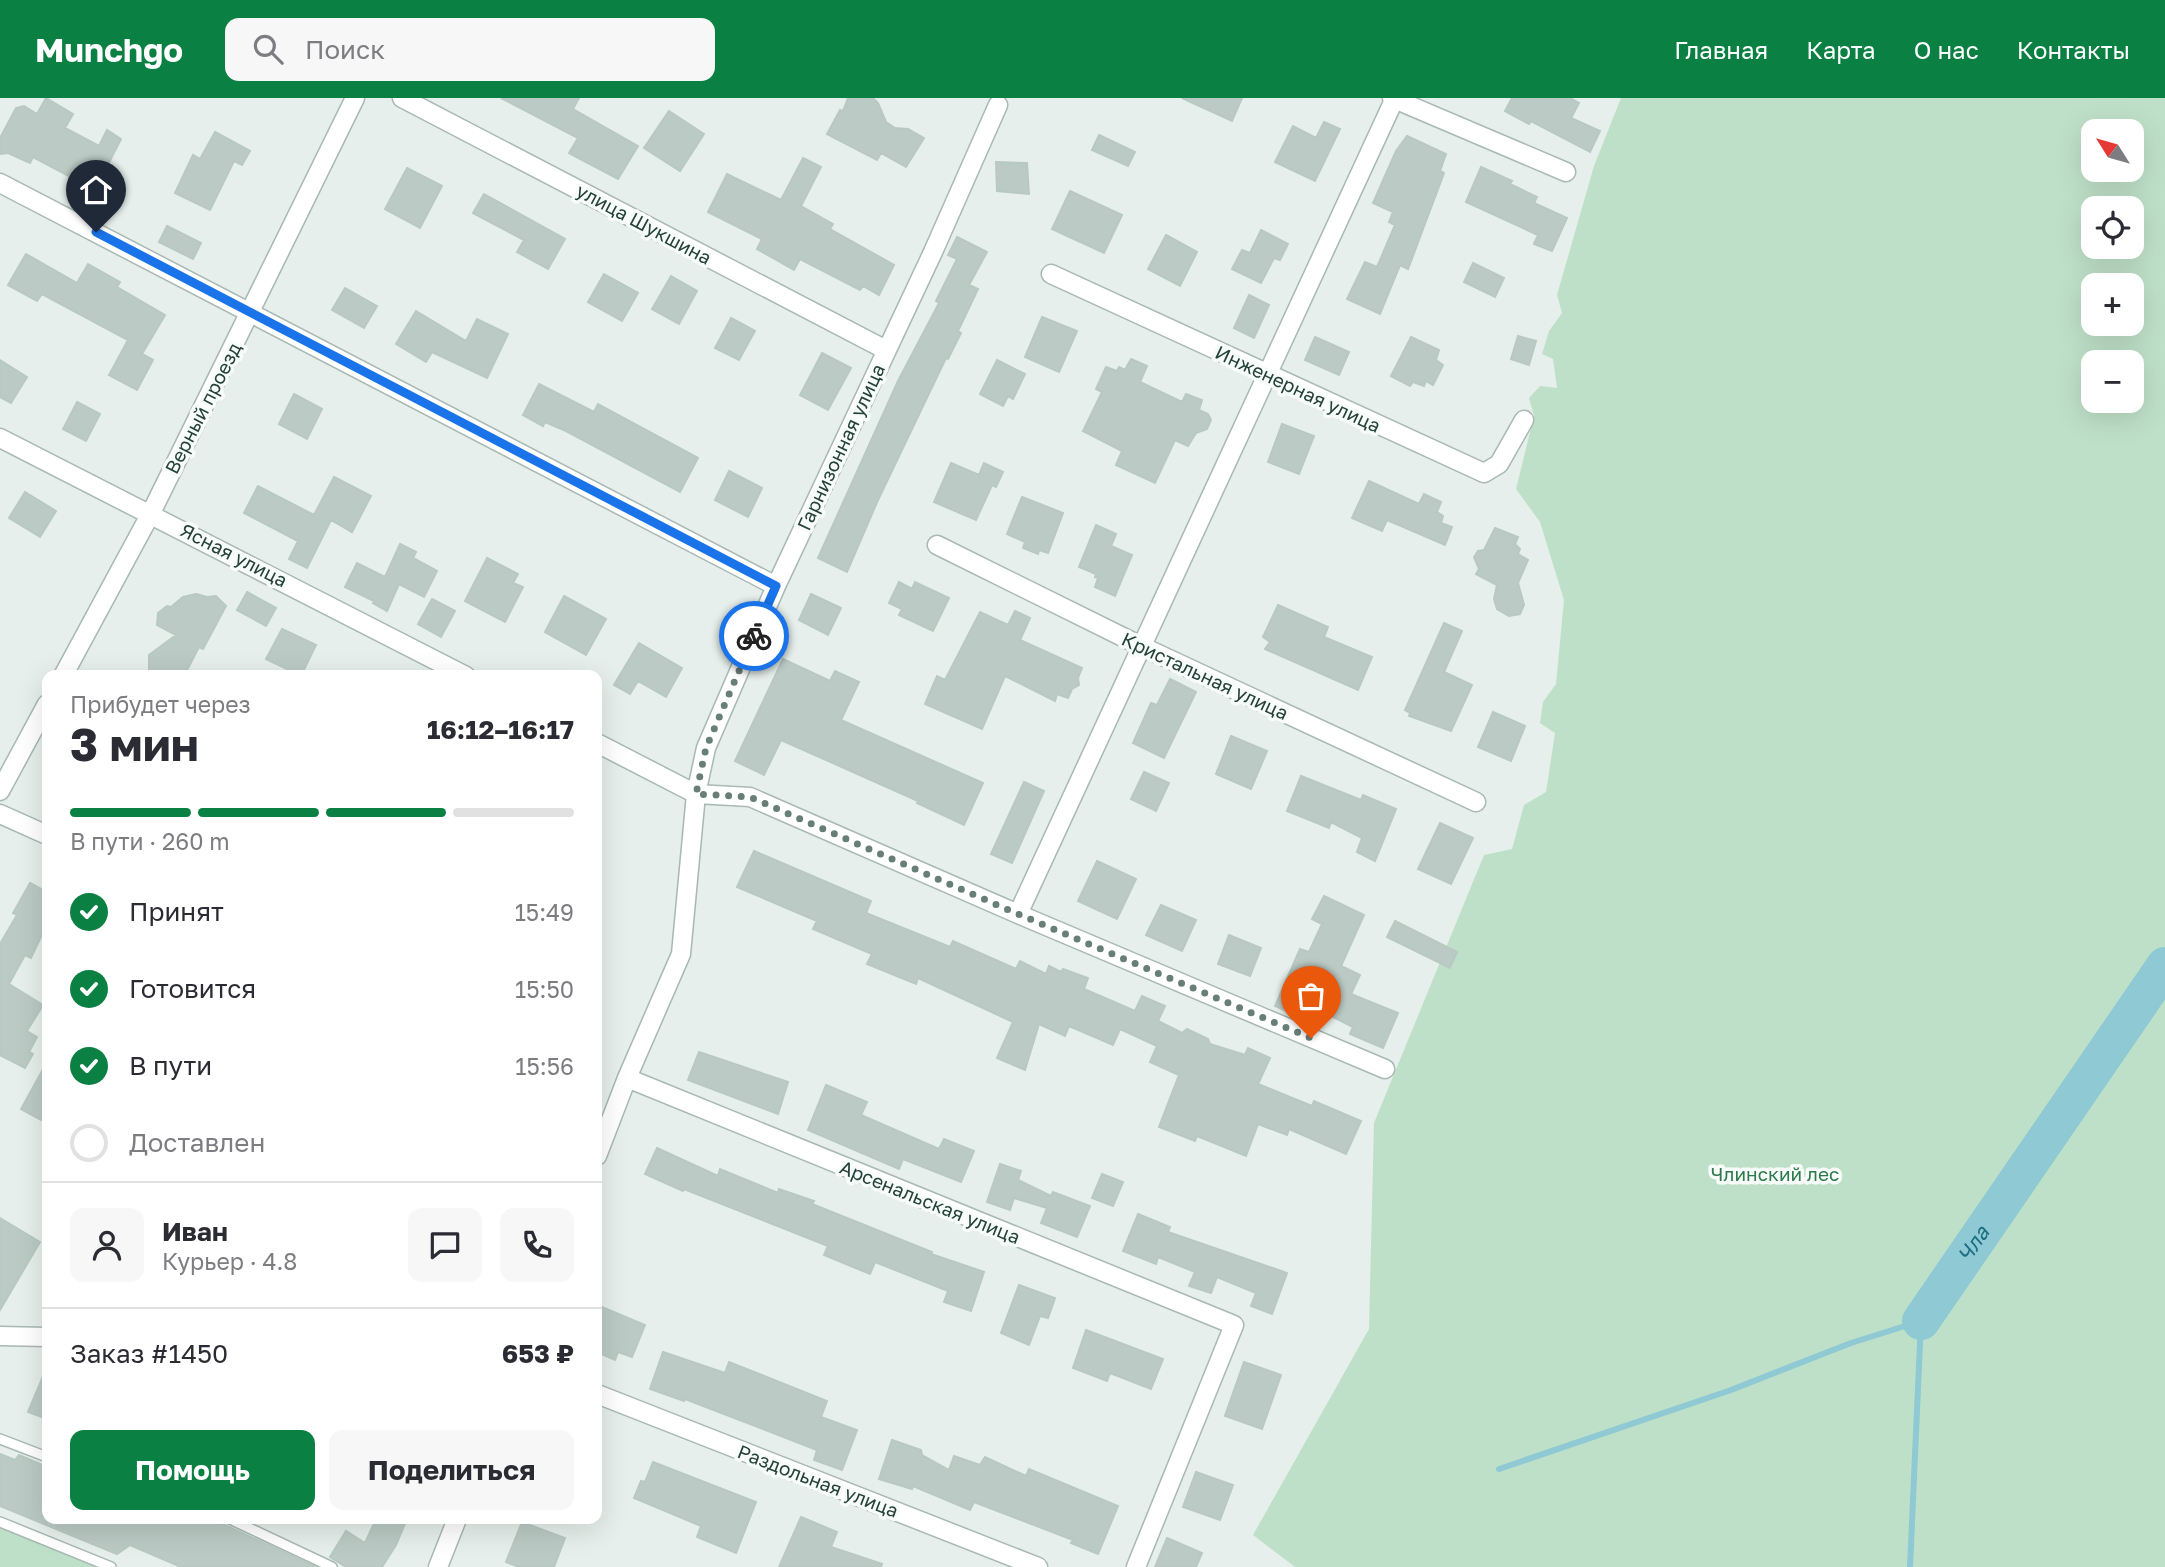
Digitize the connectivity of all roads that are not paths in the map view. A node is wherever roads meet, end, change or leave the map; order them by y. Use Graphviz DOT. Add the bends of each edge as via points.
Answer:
graph roads {
  1 [pos="355,98"];
  2 [pos="402,98"];
  3 [pos="1394,98"];
  4 [pos="994,100"];
  5 [pos="1566,172"];
  6 [pos="0,183"];
  7 [pos="1051,274"];
  8 [pos="251,312"];
  9 [pos="886,350"];
  10 [pos="1266,374"];
  11 [pos="1524,420"];
  12 [pos="0,438"];
  13 [pos="151,513"];
  14 [pos="937,545"];
  15 [pos="776,586"];
  16 [pos="1141,646"];
  17 [pos="65,670"];
  18 [pos="454,670"];
  19 [pos="42,713"];
  20 [pos="602,746"];
  21 [pos="0,791"];
  22 [pos="696,794"];
  23 [pos="1476,802"];
  24 [pos="0,814"];
  25 [pos="42,833"];
  26 [pos="1018,914"];
  27 [pos="1385,1069"];
  28 [pos="627,1078"];
  29 [pos="602,1143"];
  30 [pos="0,1336"];
  31 [pos="42,1337"];
  32 [pos="602,1396"];
  33 [pos="0,1439"];
  34 [pos="42,1455"];
  35 [pos="0,1522"];
  36 [pos="241,1524"];
  37 [pos="455,1524"];
  38 [pos="111,1567"];
  39 [pos="332,1567"];
  40 [pos="438,1567"];
  41 [pos="1038,1567"];
  42 [pos="1136,1567"];
  1 -- 8 [label="street, Верный проезд"];
  2 -- 9 [label="street, улица Шукшина"];
  3 -- 5 [label="street"];
  3 -- 10 [label="street"];
  4 -- 9 [label="street, Гарнизонная улица" via="933,252"];
  6 -- 8 [label="street"];
  7 -- 10 [label="street, Инженерная улица"];
  8 -- 13 [label="street, Верный проезд"];
  8 -- 15 [label="street"];
  9 -- 15 [label="street, Гарнизонная улица"];
  10 -- 11 [label="street, Инженерная улица" via="1484,473 1499,464"];
  10 -- 16 [label="street"];
  12 -- 13 [label="street, Ясная улица"];
  13 -- 17 [label="street, Верный проезд"];
  13 -- 18 [label="street, Ясная улица"];
  14 -- 16 [label="street, Кристальная улица"];
  15 -- 22 [label="street, Гарнизонная улица" via="706,748"];
  16 -- 23 [label="street, Кристальная улица"];
  16 -- 26 [label="street"];
  19 -- 21 [label="street"];
  20 -- 22 [label="street"];
  22 -- 26 [label="street" via="750,797"];
  22 -- 28 [label="street, Гарнизонная улица" via="681,954"];
  24 -- 25 [label="street"];
  26 -- 27 [label="street"];
  28 -- 29 [label="street, Гарнизонная улица"];
  28 -- 42 [label="street, Арсенальская улица" via="1234,1325"];
  30 -- 31 [label="street"];
  32 -- 41 [label="street, Раздольная улица"];
  33 -- 34 [label="lane"];
  35 -- 38 [label="lane"];
  36 -- 39 [label="lane"];
  37 -- 40 [label="street"];
}
